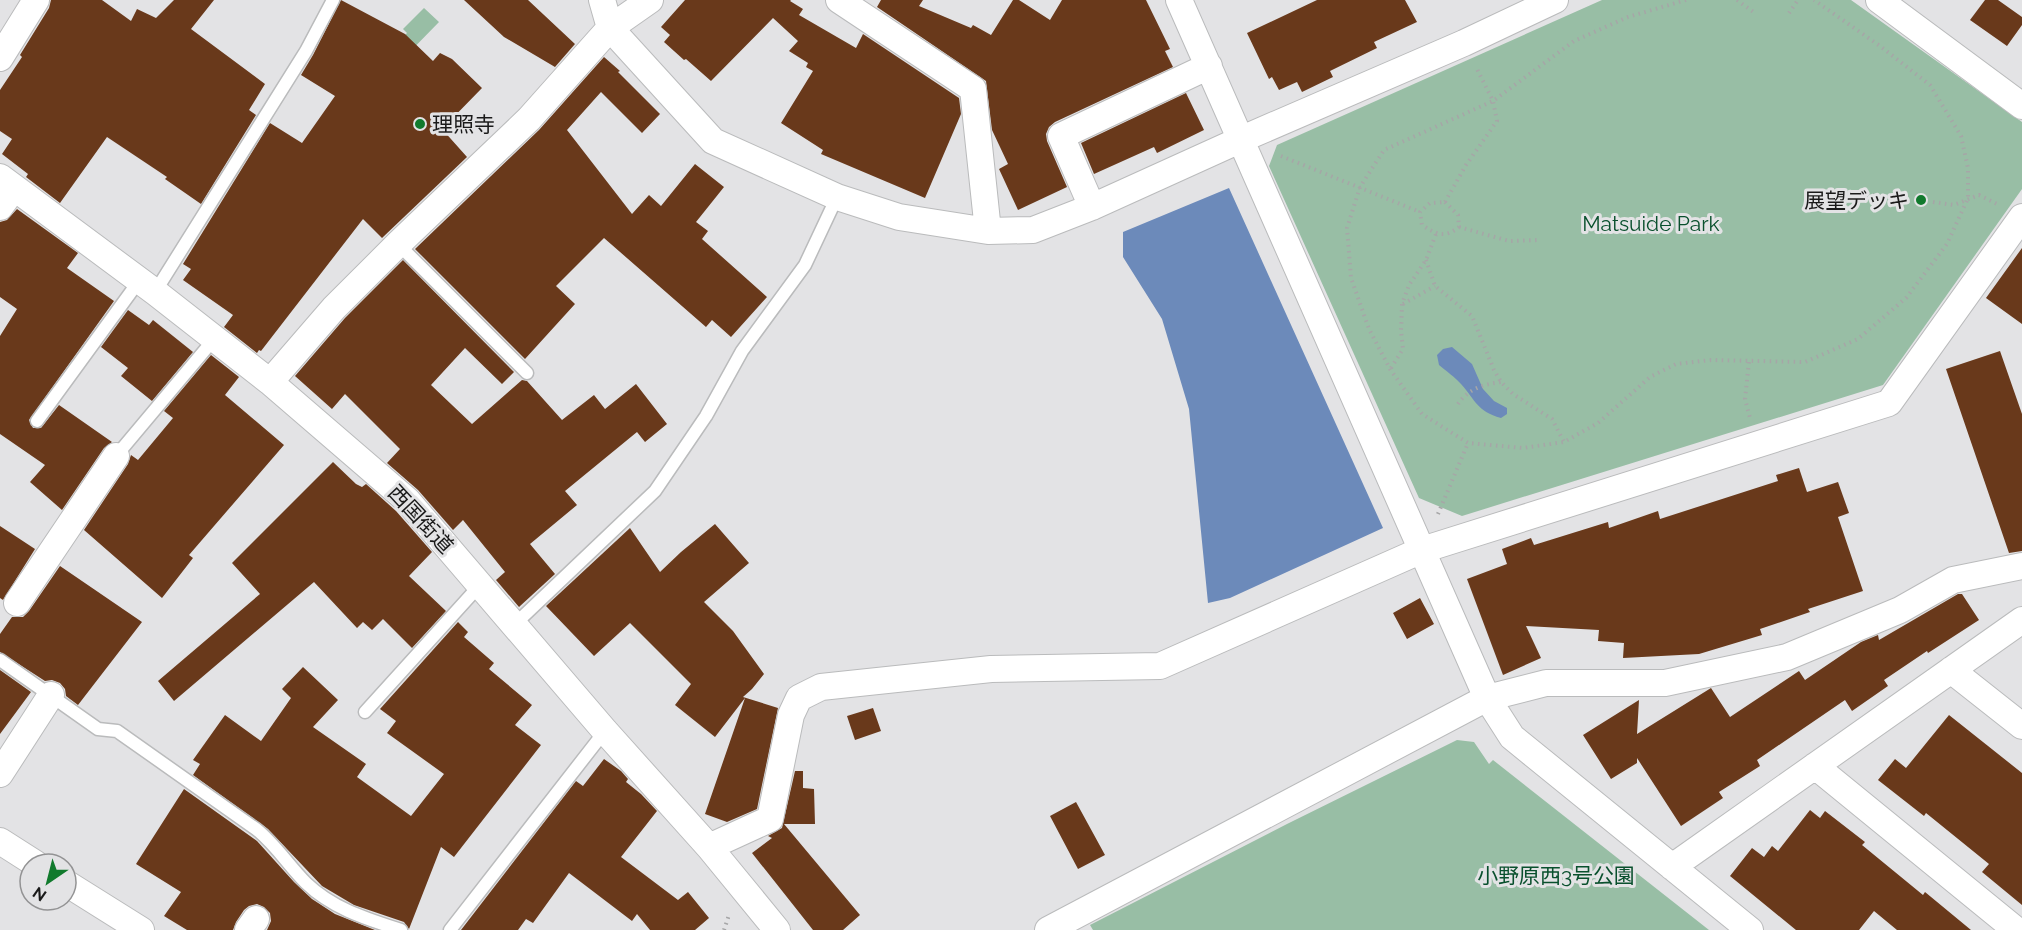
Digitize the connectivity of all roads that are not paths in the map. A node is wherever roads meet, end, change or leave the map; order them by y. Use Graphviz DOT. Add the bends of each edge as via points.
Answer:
graph roads {
  1 [pos="36,0"];
  2 [pos="333,0"];
  3 [pos="602,0"];
  4 [pos="650,0"];
  5 [pos="839,0"];
  6 [pos="1179,0"];
  7 [pos="1555,0"];
  8 [pos="1879,0"];
  9 [pos="610,28"];
  10 [pos="0,58"];
  11 [pos="1209,66"];
  12 [pos="2022,106"];
  13 [pos="1242,139"];
  14 [pos="5,191"];
  15 [pos="837,197"];
  16 [pos="1092,207"];
  17 [pos="2021,219"];
  18 [pos="988,231"];
  19 [pos="398,244"];
  20 [pos="147,286"];
  21 [pos="214,338"];
  22 [pos="527,373"];
  23 [pos="270,382"];
  24 [pos="37,421"];
  25 [pos="116,456"];
  26 [pos="1422,550"];
  27 [pos="2022,566"];
  28 [pos="480,585"];
  29 [pos="17,603"];
  30 [pos="2022,620"];
  31 [pos="514,625"];
  32 [pos="0,660"];
  33 [pos="1952,670"];
  34 [pos="51,695"];
  35 [pos="1487,698"];
  36 [pos="364,712"];
  37 [pos="2022,726"];
  38 [pos="605,731"];
  39 [pos="1815,766"];
  40 [pos="0,774"];
  41 [pos="0,842"];
  42 [pos="18,853"];
  43 [pos="717,857"];
  44 [pos="1672,867"];
  45 [pos="78,891"];
  46 [pos="141,930"];
  47 [pos="401,930"];
  48 [pos="450,930"];
  49 [pos="753,930"];
  50 [pos="777,930"];
  51 [pos="1048,930"];
  52 [pos="1750,930"];
  53 [pos="2016,930"];
  1 -- 10 [label="street"];
  2 -- 20 [label="lane" via="306,51"];
  3 -- 9 [label="street"];
  4 -- 9 [label="street"];
  5 -- 18 [label="street" via="973,89"];
  6 -- 11 [label="street"];
  7 -- 13 [label="street"];
  8 -- 12 [label="street"];
  9 -- 15 [label="street" via="713,141"];
  9 -- 19 [label="street" via="529,119"];
  11 -- 13 [label="street"];
  11 -- 16 [label="street" via="1061,136"];
  13 -- 16 [label="street"];
  13 -- 26 [label="street"];
  14 -- 20 [label="street, 西国街道"];
  15 -- 18 [label="street" via="899,217"];
  15 -- 31 [label="lane" via="805,265 742,351 706,416 655,491"];
  16 -- 18 [label="street" via="1033,230"];
  17 -- 26 [label="street" via="1889,403"];
  19 -- 22 [label="lane"];
  19 -- 23 [label="street" via="334,308"];
  20 -- 21 [label="street, 西国街道"];
  20 -- 24 [label="lane"];
  21 -- 23 [label="street, 西国街道"];
  21 -- 25 [label="lane"];
  23 -- 28 [label="street, 西国街道" via="407,500"];
  25 -- 29 [label="street"];
  26 -- 35 [label="street"];
  26 -- 43 [label="street" via="1160,666 992,669 821,687 799,699 791,716 770,819"];
  27 -- 35 [label="street" via="1953,580 1900,610 1788,657 1665,683 1546,683"];
  28 -- 31 [label="street, 西国街道"];
  28 -- 36 [label="lane"];
  30 -- 33 [label="street"];
  31 -- 38 [label="street, 西国街道"];
  32 -- 34 [label="lane"];
  33 -- 37 [label="street"];
  33 -- 39 [label="street"];
  34 -- 40 [label="street"];
  34 -- 47 [label="lane" via="98,729 117,731 256,829 308,885 333,903"];
  35 -- 44 [label="street" via="1512,737"];
  35 -- 51 [label="street"];
  38 -- 43 [label="street, 西国街道"];
  38 -- 48 [label="lane"];
  39 -- 44 [label="street"];
  39 -- 53 [label="street"];
  41 -- 42 [label="street"];
  43 -- 49 [label="street"];
  43 -- 50 [label="street, 西国街道"];
  44 -- 52 [label="street"];
  45 -- 46 [label="street"];
}
